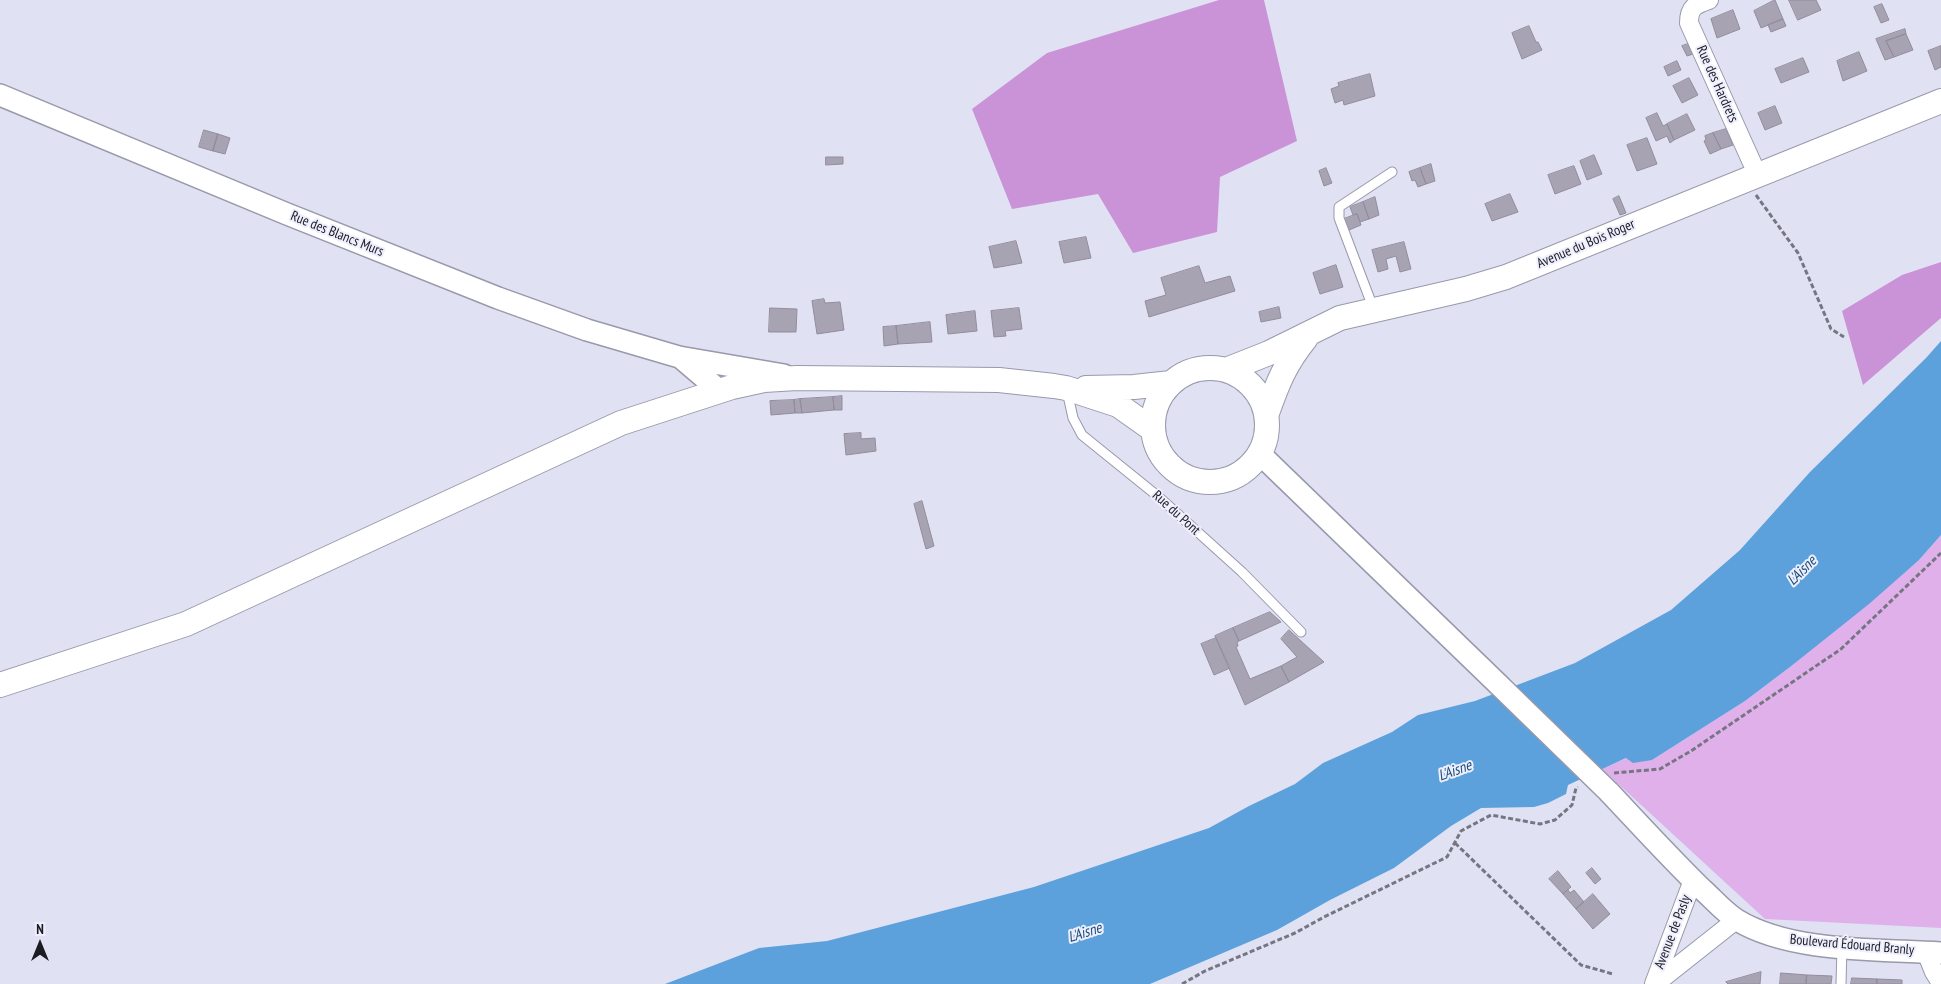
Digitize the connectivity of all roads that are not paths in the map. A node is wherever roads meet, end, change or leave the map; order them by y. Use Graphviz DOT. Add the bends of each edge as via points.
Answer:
graph roads {
  1 [pos="1708,0"];
  2 [pos="0,95"];
  3 [pos="1941,101"];
  4 [pos="1392,172"];
  5 [pos="1752,178"];
  6 [pos="1374,310"];
  7 [pos="1311,333"];
  8 [pos="684,362"];
  9 [pos="721,364"];
  10 [pos="1226,370"];
  11 [pos="797,378"];
  12 [pos="1171,383"];
  13 [pos="1066,388"];
  14 [pos="726,389"];
  15 [pos="688,402"];
  16 [pos="1267,413"];
  17 [pos="1152,429"];
  18 [pos="1260,454"];
  19 [pos="1301,632"];
  20 [pos="0,686"];
  21 [pos="1693,880"];
  22 [pos="1736,920"];
  23 [pos="1842,947"];
  24 [pos="1934,952"];
  25 [pos="1941,983"];
  26 [pos="1654,984"];
  27 [pos="1841,984"];
  1 -- 5 [label="street, Rue des Hardrets" via="1695,5 1689,14 1689,23"];
  2 -- 8 [label="street, Rue des Blancs Murs" via="498,298"];
  3 -- 5 [label="main road, Avenue du Bois Roger"];
  4 -- 6 [label="lane" via="1340,207 1340,218"];
  5 -- 6 [label="main road, Avenue du Bois Roger" via="1506,277"];
  6 -- 7 [label="main road, Avenue du Bois Roger" via="1340,318"];
  7 -- 10 [label="main road, Avenue du Bois Roger"];
  7 -- 16 [label="main road" via="1290,358"];
  8 -- 9 [label="street, Rue des Blancs Murs"];
  8 -- 14 [label="street"];
  8 -- 15 [label="street"];
  9 -- 11 [label="street, Rue des Blancs Murs"];
  9 -- 14 [label="street"];
  10 -- 12 [label="main road" via="1197,369"];
  10 -- 16 [label="main road" via="1252,386"];
  11 -- 13 [label="main road" via="999,380"];
  11 -- 14 [label="main road" via="764,380"];
  12 -- 13 [label="main road" via="1134,388"];
  12 -- 17 [label="main road" via="1160,396"];
  13 -- 17 [label="main road" via="1118,405"];
  13 -- 19 [label="lane, Rue du Pont" via="1073,418 1082,435 1160,498 1242,572"];
  14 -- 15 [label="main road"];
  15 -- 20 [label="main road" via="621,424 186,624"];
  16 -- 18 [label="main road" via="1267,434"];
  17 -- 18 [label="main road" via="1156,447 1166,463 1180,475 1197,482 1216,483 1233,479 1249,468"];
  18 -- 21 [label="street, Boulevard Édouard Branly, bridge" via="1499,685 1610,782"];
  21 -- 22 [label="street, Boulevard Édouard Branly"];
  21 -- 26 [label="street, Avenue de Pasly"];
  22 -- 23 [label="street, Boulevard Édouard Branly" via="1789,941"];
  22 -- 26 [label="street, Avenue de Pasly"];
  23 -- 24 [label="street, Boulevard Édouard Branly"];
  23 -- 27 [label="lane"];
  24 -- 25 [label="street" via="1934,972"];
}
